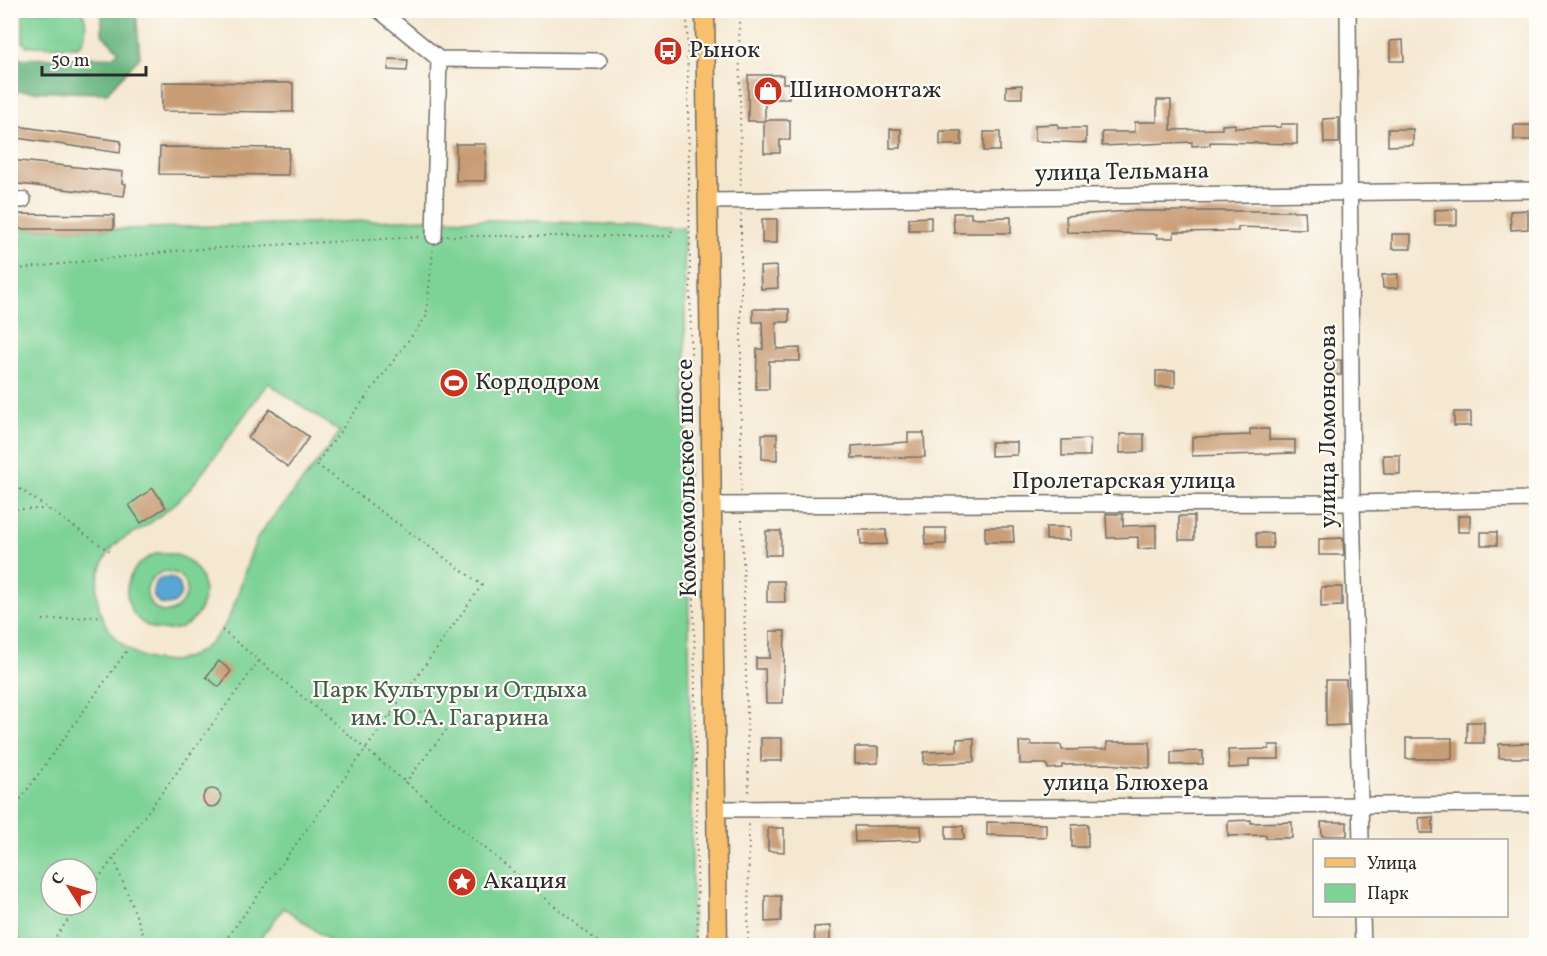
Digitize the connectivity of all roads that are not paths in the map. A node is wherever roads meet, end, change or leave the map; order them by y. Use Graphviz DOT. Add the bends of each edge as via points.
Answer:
graph roads {
  1 [pos="379,10"];
  2 [pos="705,10"];
  3 [pos="1348,10"];
  4 [pos="439,59"];
  5 [pos="598,61"];
  6 [pos="1536,190"];
  7 [pos="1350,191"];
  8 [pos="708,201"];
  9 [pos="434,236"];
  10 [pos="1536,499"];
  11 [pos="1352,503"];
  12 [pos="712,505"];
  13 [pos="1536,804"];
  14 [pos="1360,806"];
  15 [pos="717,809"];
  16 [pos="1361,839"];
  17 [pos="1362,917"];
  18 [pos="718,945"];
  19 [pos="1363,945"];
  1 -- 4 [label="street"];
  2 -- 8 [label="main road, Комсомольское шоссе"];
  3 -- 7 [label="street, улица Ломоносова"];
  4 -- 5 [label="street"];
  4 -- 9 [label="street"];
  6 -- 7 [label="street, улица Тельмана"];
  7 -- 8 [label="street, улица Тельмана"];
  7 -- 11 [label="street, улица Ломоносова"];
  8 -- 12 [label="main road, Комсомольское шоссе"];
  10 -- 11 [label="street, Пролетарская улица"];
  11 -- 12 [label="street, Пролетарская улица"];
  11 -- 14 [label="street, улица Ломоносова"];
  12 -- 15 [label="main road, Комсомольское шоссе"];
  13 -- 14 [label="street, улица Блюхера"];
  14 -- 15 [label="street, улица Блюхера"];
  14 -- 16 [label="street, улица Ломоносова"];
  15 -- 18 [label="main road, Комсомольское шоссе"];
  17 -- 19 [label="street"];
}
